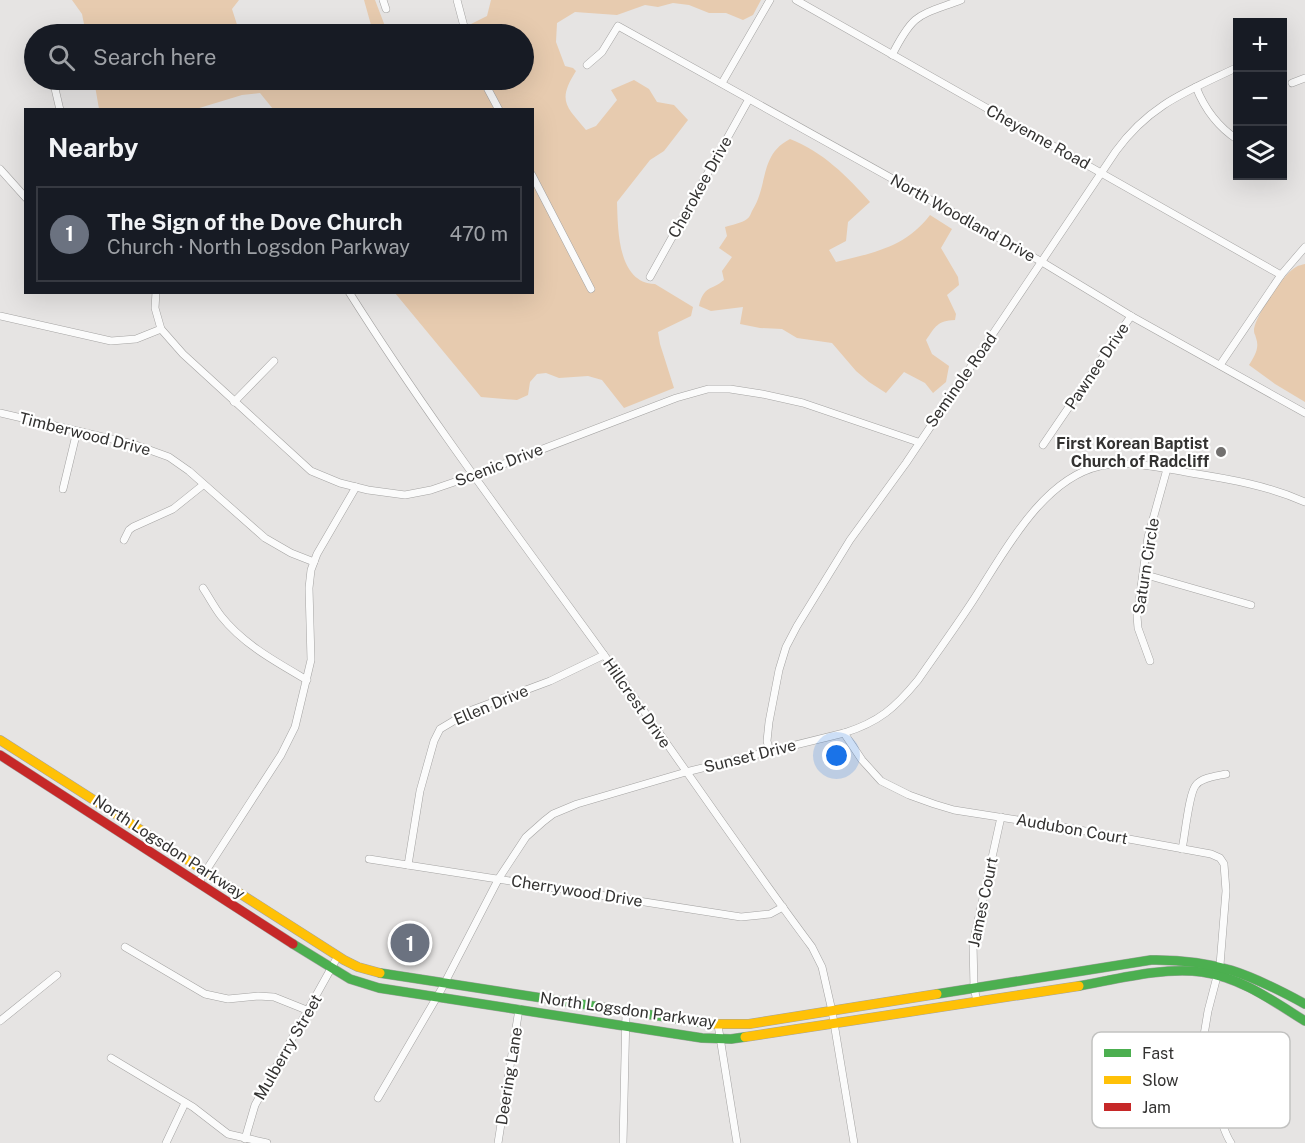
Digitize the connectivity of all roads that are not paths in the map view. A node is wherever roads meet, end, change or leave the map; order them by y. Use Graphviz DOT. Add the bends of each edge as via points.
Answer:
graph roads {
  1 [pos="383,0"];
  2 [pos="457,0"];
  3 [pos="770,0"];
  4 [pos="796,0"];
  5 [pos="961,0"];
  6 [pos="386,9"];
  7 [pos="463,24"];
  8 [pos="892,55"];
  9 [pos="587,65"];
  10 [pos="1233,70"];
  11 [pos="1305,78"];
  12 [pos="1292,82"];
  13 [pos="722,83"];
  14 [pos="1196,87"];
  15 [pos="55,90"];
  16 [pos="488,90"];
  17 [pos="750,99"];
  18 [pos="60,108"];
  19 [pos="498,108"];
  20 [pos="1233,136"];
  21 [pos="0,169"];
  22 [pos="1102,173"];
  23 [pos="534,179"];
  24 [pos="24,196"];
  25 [pos="1305,248"];
  26 [pos="1042,262"];
  27 [pos="1281,275"];
  28 [pos="650,277"];
  29 [pos="591,289"];
  30 [pos="156,294"];
  31 [pos="350,294"];
  32 [pos="0,316"];
  33 [pos="1131,316"];
  34 [pos="161,329"];
  35 [pos="274,361"];
  36 [pos="1220,365"];
  37 [pos="234,402"];
  38 [pos="0,413"];
  39 [pos="1305,413"];
  40 [pos="77,431"];
  41 [pos="918,442"];
  42 [pos="1043,445"];
  43 [pos="1167,469"];
  44 [pos="475,475"];
  45 [pos="203,485"];
  46 [pos="356,487"];
  47 [pos="63,489"];
  48 [pos="1305,502"];
  49 [pos="124,540"];
  50 [pos="314,562"];
  51 [pos="1143,574"];
  52 [pos="203,588"];
  53 [pos="1251,605"];
  54 [pos="604,655"];
  55 [pos="1150,661"];
  56 [pos="307,680"];
  57 [pos="844,733"];
  58 [pos="0,740"];
  59 [pos="770,752"];
  60 [pos="0,755"];
  61 [pos="27,757"];
  62 [pos="20,768"];
  63 [pos="686,772"];
  64 [pos="1226,774"];
  65 [pos="1001,817"];
  66 [pos="1182,849"];
  67 [pos="369,859"];
  68 [pos="408,865"];
  69 [pos="205,871"];
  70 [pos="499,878"];
  71 [pos="198,883"];
  72 [pos="783,907"];
  73 [pos="125,947"];
  74 [pos="338,957"];
  75 [pos="1220,965"];
  76 [pos="331,969"];
  77 [pos="57,975"];
  78 [pos="1217,977"];
  79 [pos="443,984"];
  80 [pos="974,988"];
  81 [pos="437,997"];
  82 [pos="977,1001"];
  83 [pos="1305,1004"];
  84 [pos="519,1009"];
  85 [pos="309,1011"];
  86 [pos="832,1011"];
  87 [pos="626,1012"];
  88 [pos="1305,1020"];
  89 [pos="0,1021"];
  90 [pos="834,1024"];
  91 [pos="626,1025"];
  92 [pos="718,1025"];
  93 [pos="1205,1032"];
  94 [pos="720,1039"];
  95 [pos="111,1058"];
  96 [pos="378,1098"];
  97 [pos="186,1103"];
  98 [pos="1224,1128"];
  99 [pos="245,1139"];
  100 [pos="166,1143"];
  101 [pos="267,1143"];
  102 [pos="498,1143"];
  103 [pos="623,1143"];
  104 [pos="737,1143"];
  105 [pos="854,1143"];
  106 [pos="1231,1143"];
  1 -- 6 [label="street"];
  2 -- 7 [label="street"];
  3 -- 13 [label="street"];
  4 -- 8 [label="street, Cheyenne Road"];
  5 -- 8 [label="street" via="916,17"];
  8 -- 22 [label="street, Cheyenne Road"];
  9 -- 13 [label="street, North Woodland Drive" via="602,52 618,26"];
  10 -- 14 [label="street, Seminole Road"];
  11 -- 12 [label="street"];
  13 -- 17 [label="street, North Woodland Drive"];
  14 -- 20 [label="street" via="1214,120"];
  14 -- 22 [label="street, Seminole Road" via="1144,119"];
  15 -- 18 [label="street"];
  16 -- 19 [label="street"];
  17 -- 26 [label="street, North Woodland Drive"];
  17 -- 28 [label="street, Cherokee Drive"];
  21 -- 24 [label="street"];
  22 -- 26 [label="street, Seminole Road"];
  22 -- 27 [label="street, Cheyenne Road"];
  23 -- 29 [label="street"];
  25 -- 27 [label="street"];
  26 -- 33 [label="street, North Woodland Drive"];
  26 -- 41 [label="street, Seminole Road"];
  27 -- 36 [label="street"];
  30 -- 34 [label="street"];
  31 -- 44 [label="street, Hillcrest Drive"];
  32 -- 34 [label="street" via="111,341 136,339"];
  33 -- 36 [label="street, North Woodland Drive"];
  33 -- 42 [label="street, Pawnee Drive"];
  34 -- 37 [label="street, Scenic Drive"];
  35 -- 37 [label="street"];
  36 -- 39 [label="street, North Woodland Drive"];
  37 -- 46 [label="street, Scenic Drive" via="311,471"];
  38 -- 40 [label="street, Timberwood Drive"];
  40 -- 45 [label="street, Timberwood Drive" via="157,451 179,463"];
  40 -- 47 [label="street"];
  41 -- 44 [label="street, Scenic Drive" via="783,398 708,389"];
  41 -- 59 [label="street, Seminole Road" via="850,540 789,641 771,704 767,741"];
  43 -- 48 [label="street, Sunset Drive" via="1262,486"];
  43 -- 51 [label="street, Saturn Circle" via="1148,537"];
  43 -- 57 [label="street, Sunset Drive" via="1111,465 1088,470 1060,485 1037,506 902,700 875,722"];
  44 -- 46 [label="street, Scenic Drive" via="414,494"];
  44 -- 54 [label="street, Hillcrest Drive"];
  45 -- 49 [label="street" via="173,509 133,527"];
  45 -- 50 [label="street, Timberwood Drive" via="265,538"];
  46 -- 50 [label="street"];
  50 -- 56 [label="street" via="309,588 312,651"];
  51 -- 53 [label="street"];
  51 -- 55 [label="street, Saturn Circle" via="1137,622"];
  52 -- 56 [label="street" via="218,613 239,634"];
  54 -- 63 [label="street, Hillcrest Drive"];
  54 -- 68 [label="street, Ellen Drive" via="550,681 472,710 441,729 420,791"];
  56 -- 69 [label="street" via="291,736"];
  57 -- 59 [label="street, Sunset Drive"];
  57 -- 65 [label="street, Audubon Court" via="871,771 894,789 954,810"];
  58 -- 61 [label="main road, North Logsdon Parkway"];
  59 -- 63 [label="street, Sunset Drive"];
  60 -- 62 [label="main road, North Logsdon Parkway"];
  61 -- 62 [label="street"];
  61 -- 69 [label="main road, North Logsdon Parkway"];
  62 -- 71 [label="main road, North Logsdon Parkway"];
  63 -- 70 [label="street, Sunset Drive" via="553,814 526,837"];
  63 -- 72 [label="street, Hillcrest Drive"];
  64 -- 66 [label="street" via="1201,780 1194,786"];
  65 -- 66 [label="street, Audubon Court"];
  65 -- 80 [label="street, James Court" via="973,943"];
  66 -- 75 [label="street, Audubon Court" via="1216,856 1224,864 1226,891"];
  67 -- 68 [label="street, Cherrywood Drive"];
  68 -- 70 [label="street, Cherrywood Drive"];
  69 -- 71 [label="street"];
  69 -- 74 [label="main road, North Logsdon Parkway"];
  70 -- 72 [label="street, Cherrywood Drive" via="741,917 770,914"];
  70 -- 79 [label="street, Sunset Drive"];
  71 -- 76 [label="main road, North Logsdon Parkway"];
  72 -- 86 [label="street, Hillcrest Drive" via="818,956"];
  73 -- 85 [label="street" via="205,994 228,999 274,998"];
  74 -- 76 [label="street, Mulberry Street"];
  74 -- 79 [label="main road, North Logsdon Parkway" via="373,972"];
  75 -- 78 [label="street, Audubon Court"];
  75 -- 80 [label="main road, North Logsdon Parkway" via="1180,958 1151,960"];
  75 -- 83 [label="main road, North Logsdon Parkway" via="1252,976"];
  76 -- 81 [label="main road, North Logsdon Parkway" via="372,986"];
  76 -- 85 [label="street, Mulberry Street"];
  77 -- 89 [label="street"];
  78 -- 82 [label="main road, North Logsdon Parkway" via="1190,971 1159,974"];
  78 -- 88 [label="main road, North Logsdon Parkway" via="1252,990"];
  78 -- 93 [label="street, Audubon Court"];
  79 -- 81 [label="street, Sunset Drive"];
  79 -- 87 [label="main road, North Logsdon Parkway"];
  80 -- 82 [label="street, James Court"];
  80 -- 86 [label="main road, North Logsdon Parkway"];
  81 -- 84 [label="main road, North Logsdon Parkway"];
  81 -- 96 [label="street, Sunset Drive"];
  82 -- 90 [label="main road, North Logsdon Parkway"];
  84 -- 91 [label="main road, North Logsdon Parkway"];
  84 -- 102 [label="street, Deering Lane"];
  85 -- 99 [label="street, Mulberry Street" via="255,1105"];
  86 -- 90 [label="street, Hillcrest Drive"];
  86 -- 92 [label="main road, North Logsdon Parkway"];
  87 -- 91 [label="street"];
  87 -- 92 [label="main road, North Logsdon Parkway"];
  90 -- 94 [label="main road, North Logsdon Parkway"];
  90 -- 105 [label="street, Hillcrest Drive"];
  91 -- 94 [label="main road, North Logsdon Parkway"];
  91 -- 103 [label="street"];
  92 -- 94 [label="street"];
  94 -- 104 [label="street"];
  95 -- 97 [label="street"];
  97 -- 99 [label="street" via="228,1134"];
  97 -- 100 [label="street"];
  98 -- 106 [label="street, Audubon Court"];
  99 -- 101 [label="street"];
}
